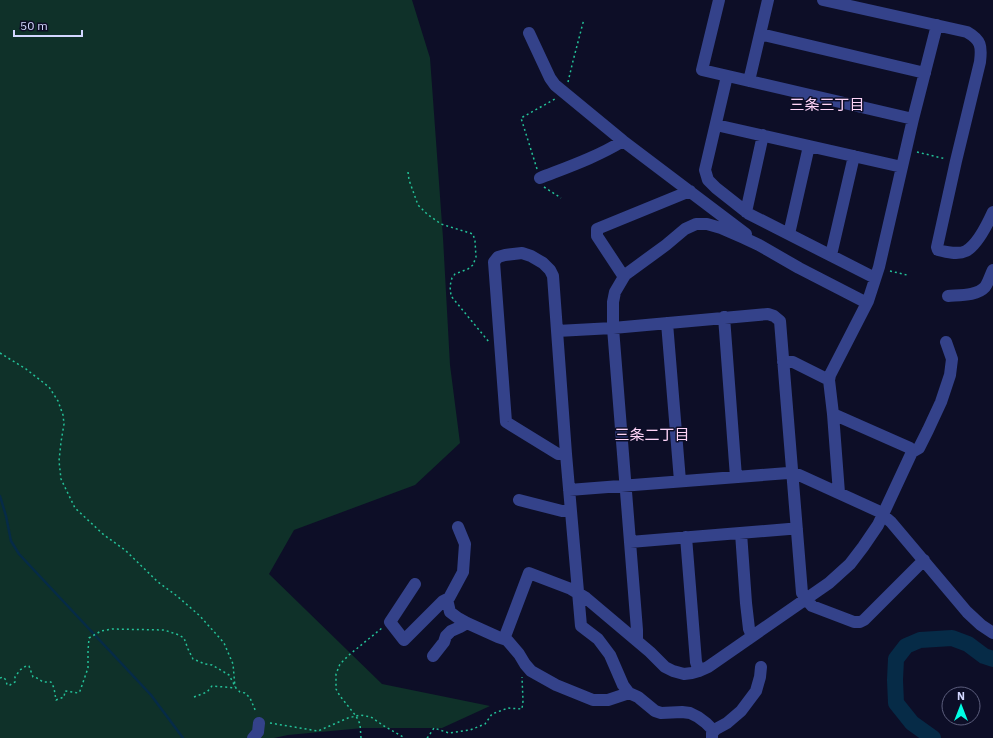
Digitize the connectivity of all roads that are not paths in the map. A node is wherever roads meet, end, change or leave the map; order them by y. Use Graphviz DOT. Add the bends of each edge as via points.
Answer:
graph roads {
  1 [pos="720,0"];
  2 [pos="768,0"];
  3 [pos="823,0"];
  4 [pos="937,25"];
  5 [pos="529,33"];
  6 [pos="760,34"];
  7 [pos="925,73"];
  8 [pos="727,76"];
  9 [pos="749,80"];
  10 [pos="914,119"];
  11 [pos="716,124"];
  12 [pos="763,135"];
  13 [pos="624,141"];
  14 [pos="809,146"];
  15 [pos="854,156"];
  16 [pos="902,167"];
  17 [pos="540,178"];
  18 [pos="690,191"];
  19 [pos="746,212"];
  20 [pos="993,212"];
  21 [pos="789,234"];
  22 [pos="759,245"];
  23 [pos="831,255"];
  24 [pos="993,270"];
  25 [pos="890,271"];
  26 [pos="877,272"];
  27 [pos="624,277"];
  28 [pos="948,296"];
  29 [pos="867,304"];
  30 [pos="724,317"];
  31 [pos="667,323"];
  32 [pos="613,328"];
  33 [pos="557,332"];
  34 [pos="946,342"];
  35 [pos="783,362"];
  36 [pos="829,380"];
  37 [pos="833,414"];
  38 [pos="912,452"];
  39 [pos="566,454"];
  40 [pos="793,473"];
  41 [pos="736,477"];
  42 [pos="680,481"];
  43 [pos="626,486"];
  44 [pos="569,490"];
  45 [pos="840,494"];
  46 [pos="519,500"];
  47 [pos="571,512"];
  48 [pos="883,515"];
  49 [pos="458,527"];
  50 [pos="797,529"];
  51 [pos="741,532"];
  52 [pos="686,537"];
  53 [pos="630,542"];
  54 [pos="924,560"];
  55 [pos="415,584"];
  56 [pos="578,593"];
  57 [pos="447,599"];
  58 [pos="806,599"];
  59 [pos="467,622"];
  60 [pos="993,633"];
  61 [pos="752,636"];
  62 [pos="504,639"];
  63 [pos="637,641"];
  64 [pos="433,656"];
  65 [pos="760,667"];
  66 [pos="700,671"];
  67 [pos="629,693"];
  68 [pos="259,723"];
  69 [pos="713,735"];
  70 [pos="253,738"];
  1 -- 8 [label="street" via="702,70"];
  2 -- 6 [label="street"];
  3 -- 4 [label="street"];
  4 -- 7 [label="street"];
  4 -- 20 [label="street" via="967,32 978,40 981,47 980,62 951,160 938,250 951,253 966,251 977,242"];
  5 -- 13 [label="street" via="555,85"];
  6 -- 7 [label="street"];
  6 -- 9 [label="street"];
  7 -- 10 [label="street"];
  8 -- 9 [label="street"];
  8 -- 11 [label="street"];
  9 -- 10 [label="street"];
  10 -- 16 [label="street" via="912,150"];
  11 -- 12 [label="street"];
  11 -- 19 [label="street" via="706,175 716,188"];
  12 -- 14 [label="street"];
  12 -- 19 [label="street"];
  13 -- 17 [label="street" via="584,161"];
  13 -- 18 [label="street"];
  14 -- 15 [label="street"];
  14 -- 21 [label="street"];
  15 -- 16 [label="street"];
  15 -- 23 [label="street"];
  16 -- 26 [label="street"];
  18 -- 22 [label="street"];
  18 -- 27 [label="street" via="597,229 597,236"];
  19 -- 21 [label="street"];
  21 -- 23 [label="street"];
  22 -- 27 [label="street" via="721,228 696,224 685,229"];
  22 -- 29 [label="street"];
  23 -- 26 [label="street"];
  24 -- 28 [label="street" via="981,290"];
  25 -- 26 [label="street"];
  26 -- 29 [label="street"];
  27 -- 32 [label="street" via="615,292"];
  29 -- 36 [label="street"];
  30 -- 31 [label="street"];
  30 -- 35 [label="street" via="768,314 774,316 780,322"];
  30 -- 41 [label="street"];
  31 -- 32 [label="street"];
  31 -- 42 [label="street"];
  32 -- 33 [label="street"];
  32 -- 43 [label="street"];
  33 -- 39 [label="street"];
  33 -- 39 [label="street" via="553,276 550,270 543,263 522,253 498,257 494,262 506,422 558,454"];
  34 -- 38 [label="street" via="952,360 950,376 928,430 919,448"];
  35 -- 36 [label="street" via="793,362"];
  35 -- 40 [label="street"];
  36 -- 37 [label="street"];
  37 -- 38 [label="street" via="910,448"];
  37 -- 45 [label="street"];
  38 -- 48 [label="street"];
  39 -- 44 [label="street"];
  40 -- 41 [label="street"];
  40 -- 45 [label="street"];
  40 -- 50 [label="street"];
  41 -- 42 [label="street"];
  42 -- 43 [label="street"];
  43 -- 44 [label="street"];
  43 -- 53 [label="street"];
  44 -- 47 [label="street"];
  45 -- 48 [label="street"];
  46 -- 47 [label="street"];
  47 -- 56 [label="street"];
  48 -- 54 [label="street"];
  48 -- 58 [label="street" via="850,564"];
  49 -- 57 [label="street" via="465,544 463,572"];
  50 -- 51 [label="street"];
  50 -- 58 [label="street" via="802,593"];
  51 -- 52 [label="street"];
  51 -- 61 [label="street" via="746,603"];
  52 -- 53 [label="street"];
  52 -- 66 [label="street" via="696,662"];
  53 -- 63 [label="street"];
  54 -- 58 [label="street" via="860,622 812,606"];
  54 -- 60 [label="street" via="967,612"];
  55 -- 57 [label="street" via="390,622 404,640"];
  56 -- 62 [label="street" via="530,573"];
  56 -- 63 [label="street"];
  56 -- 67 [label="street" via="581,626 598,639"];
  57 -- 59 [label="street" via="450,612"];
  58 -- 61 [label="street"];
  59 -- 62 [label="street"];
  59 -- 64 [label="street" via="446,636"];
  61 -- 66 [label="street"];
  62 -- 67 [label="street" via="531,671 556,685 593,700 608,700"];
  63 -- 66 [label="street" via="665,667 673,671 684,674"];
  65 -- 69 [label="street" via="756,691 740,711 716,729"];
  67 -- 69 [label="street" via="655,711 690,713 698,717 706,722"];
  68 -- 70 [label="street" via="258,732"];
}
